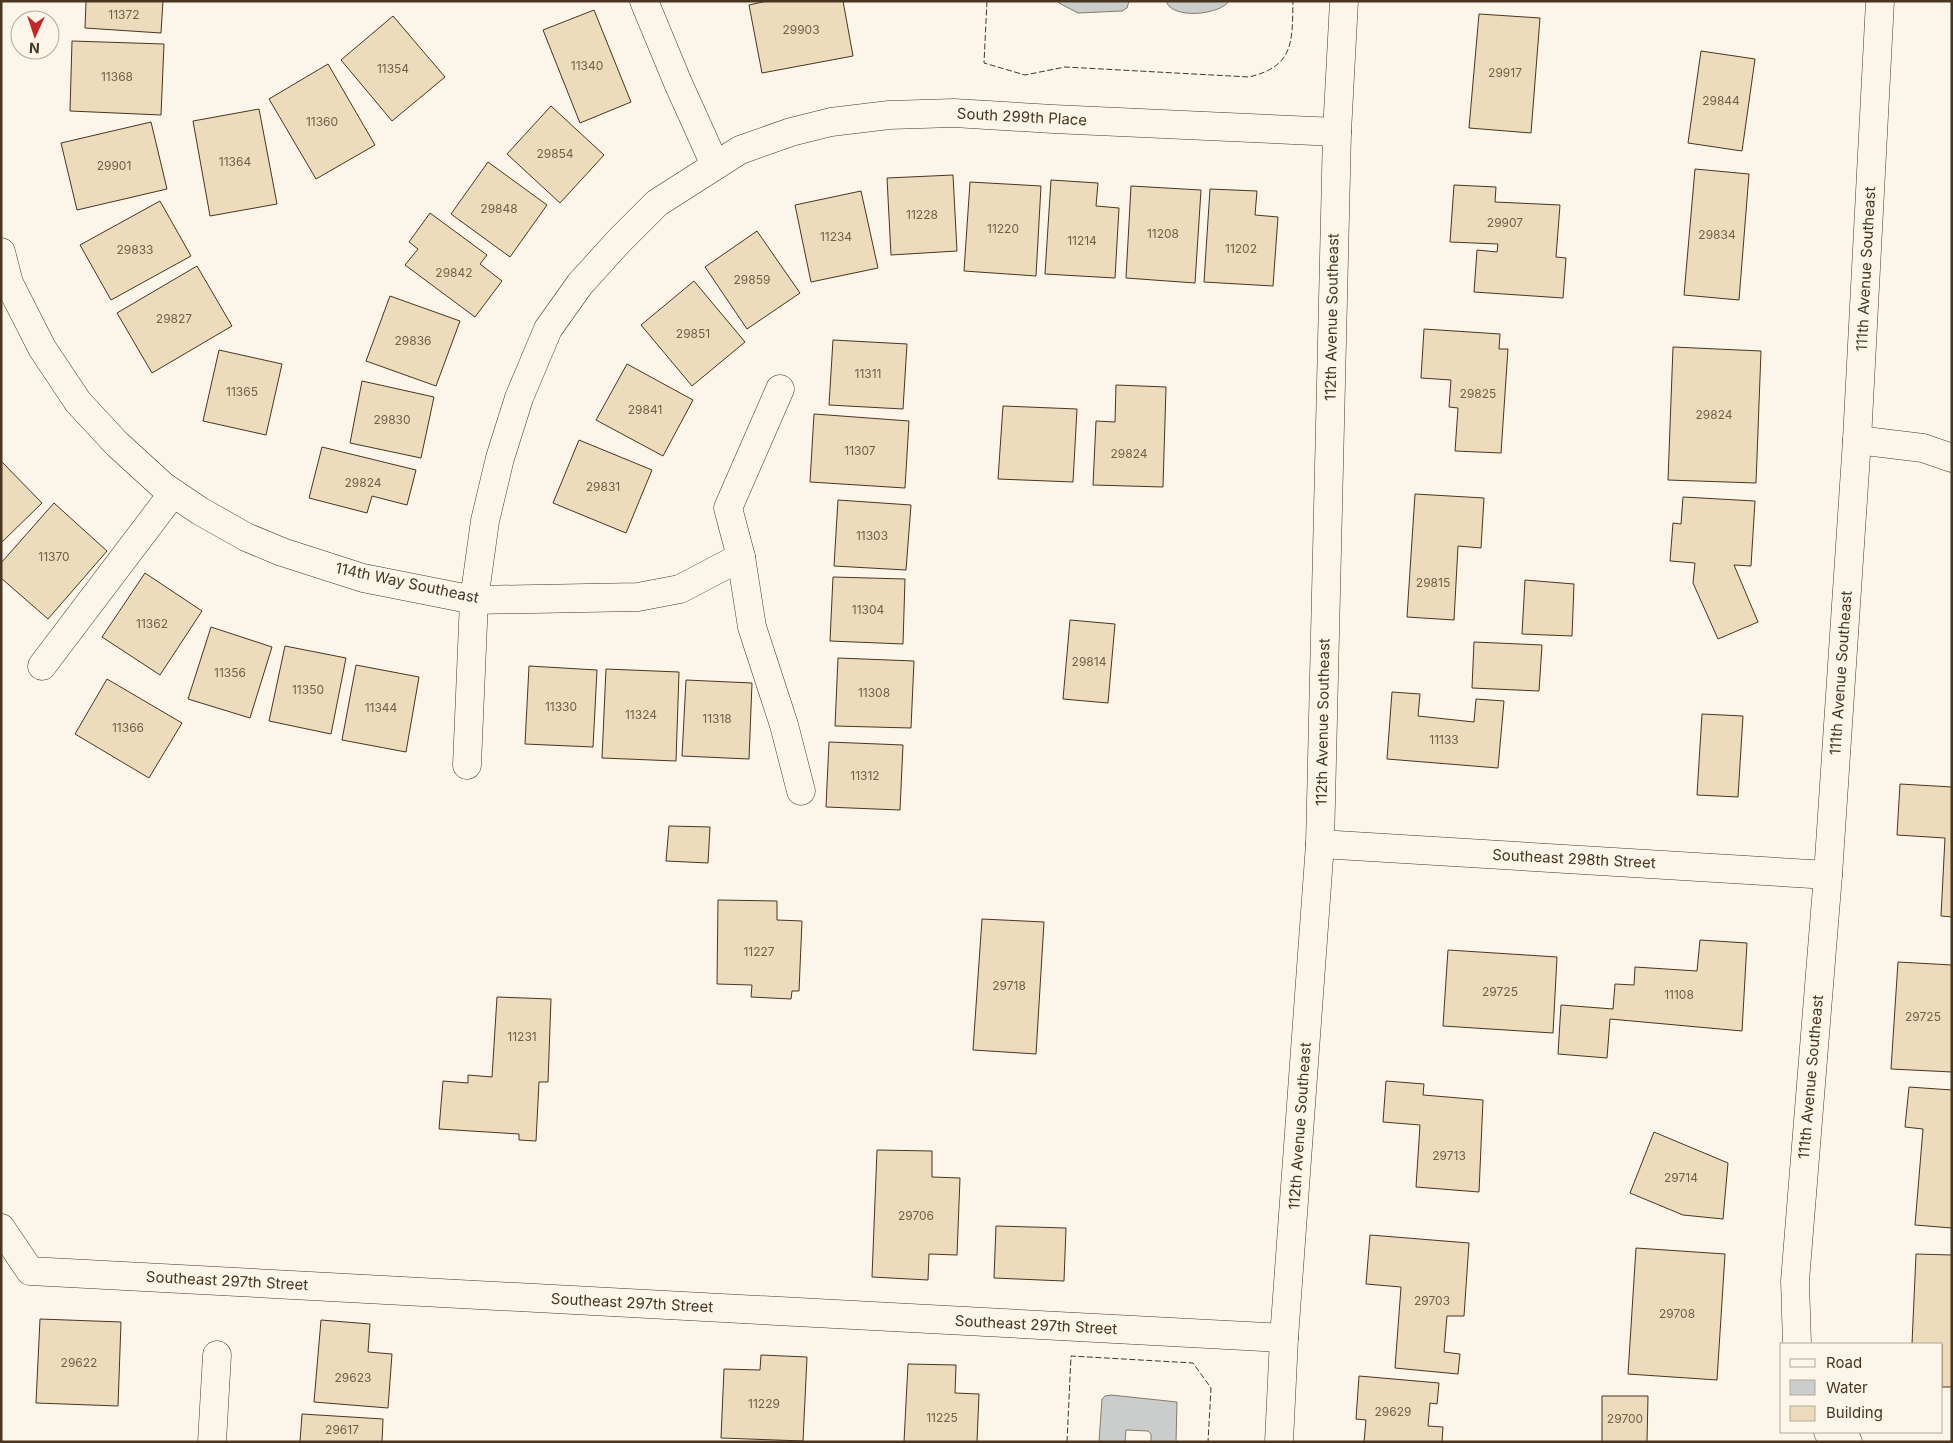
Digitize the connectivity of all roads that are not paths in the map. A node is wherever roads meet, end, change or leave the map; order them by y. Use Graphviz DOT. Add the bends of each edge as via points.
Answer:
graph roads {
  1 [pos="644,1"];
  2 [pos="1344,1"];
  3 [pos="1880,1"];
  4 [pos="1336,132"];
  5 [pos="715,165"];
  6 [pos="1,252"];
  7 [pos="780,389"];
  8 [pos="1858,440"];
  9 [pos="1952,458"];
  10 [pos="173,493"];
  11 [pos="740,557"];
  12 [pos="474,600"];
  13 [pos="42,666"];
  14 [pos="467,766"];
  15 [pos="801,791"];
  16 [pos="1320,844"];
  17 [pos="1828,875"];
  18 [pos="1,1228"];
  19 [pos="1284,1338"];
  20 [pos="1797,1343"];
  21 [pos="217,1355"];
  22 [pos="1830,1433"];
  23 [pos="212,1442"];
  24 [pos="1279,1442"];
  25 [pos="1848,1442"];
  1 -- 5 [label="street"];
  2 -- 4 [label="street, 112th Avenue Southeast"];
  3 -- 8 [label="street, 111th Avenue Southeast"];
  4 -- 5 [label="street, South 299th Place" via="954,113 889,115 832,122 791,132 740,150"];
  4 -- 16 [label="street, 112th Avenue Southeast"];
  5 -- 12 [label="street, South 299th Place" via="657,203 580,284 548,329 519,398 500,458 485,521"];
  6 -- 10 [label="street, 114th Way Southeast" via="10,282 42,348 78,402 117,444"];
  7 -- 11 [label="street" via="728,508"];
  8 -- 9 [label="street" via="1923,448"];
  8 -- 17 [label="street, 111th Avenue Southeast"];
  10 -- 12 [label="street, 114th Way Southeast" via="246,537 290,555 363,578"];
  10 -- 13 [label="street"];
  11 -- 12 [label="street, 114th Way Southeast" via="680,589 638,597"];
  11 -- 15 [label="street" via="752,627 784,725"];
  12 -- 14 [label="street, South 299th Place"];
  16 -- 17 [label="street, Southeast 298th Street"];
  16 -- 19 [label="street, 112th Avenue Southeast"];
  17 -- 20 [label="street, 111th Avenue Southeast" via="1795,1281"];
  18 -- 19 [label="street, Southeast 297th Street" via="30,1271"];
  19 -- 24 [label="street, 112th Avenue Southeast"];
  21 -- 23 [label="street"];
  22 -- 25 [label="street"];
}
